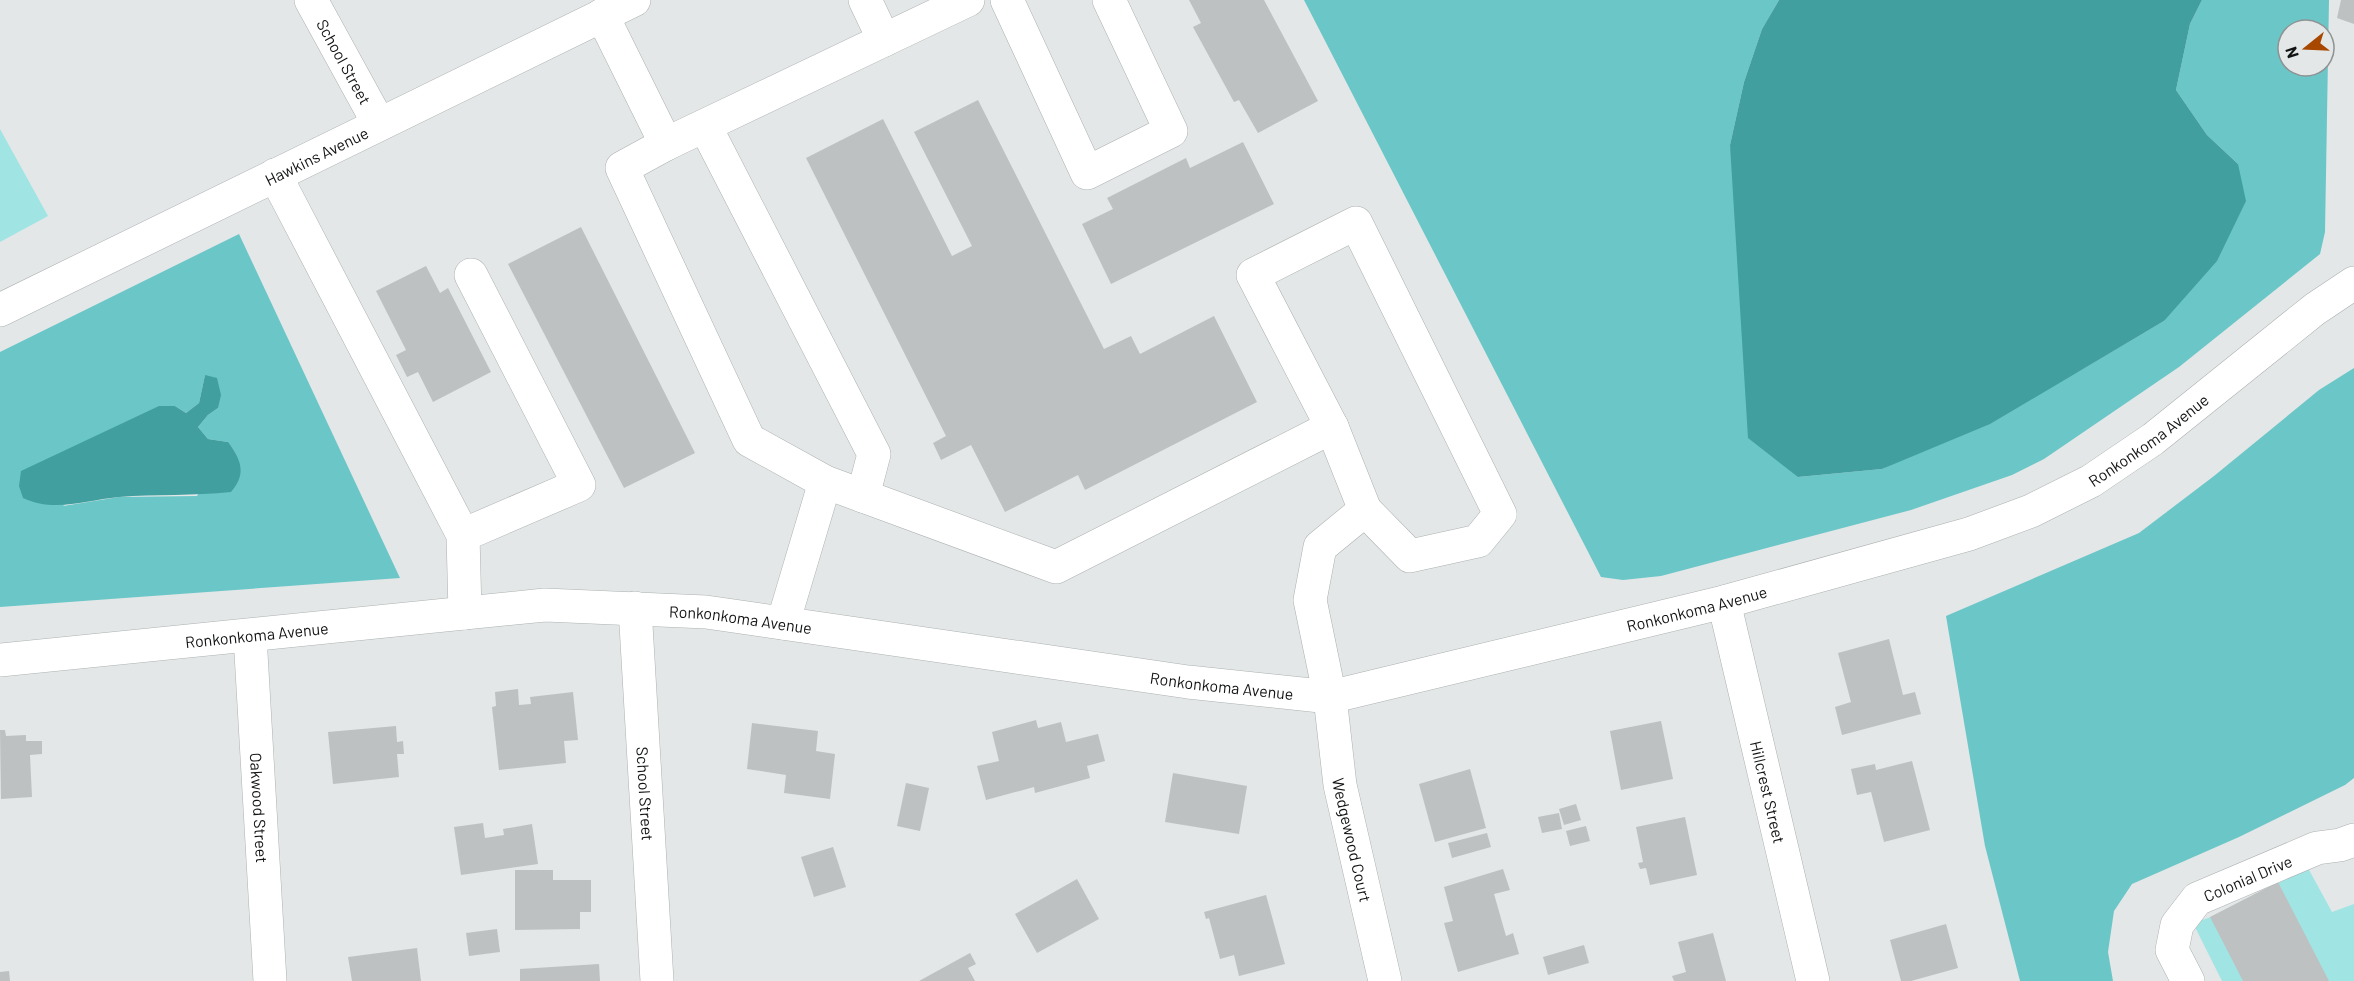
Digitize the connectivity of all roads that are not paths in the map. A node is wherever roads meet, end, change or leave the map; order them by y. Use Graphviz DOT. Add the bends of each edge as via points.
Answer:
graph roads {
  1 [pos="311,0"];
  2 [pos="634,0"];
  3 [pos="865,0"];
  4 [pos="968,0"];
  5 [pos="1007,0"];
  6 [pos="1109,0"];
  7 [pos="602,15"];
  8 [pos="884,40"];
  9 [pos="380,124"];
  10 [pos="705,126"];
  11 [pos="666,144"];
  12 [pos="275,175"];
  13 [pos="471,274"];
  14 [pos="2354,283"];
  15 [pos="0,310"];
  16 [pos="1332,427"];
  17 [pos="825,483"];
  18 [pos="863,496"];
  19 [pos="1365,510"];
  20 [pos="463,535"];
  21 [pos="1724,602"];
  22 [pos="634,608"];
  23 [pos="465,614"];
  24 [pos="783,623"];
  25 [pos="250,636"];
  26 [pos="0,660"];
  27 [pos="1330,697"];
  28 [pos="2354,840"];
  29 [pos="270,981"];
  30 [pos="657,981"];
  31 [pos="1385,981"];
  32 [pos="1813,981"];
  33 [pos="2188,981"];
  1 -- 9 [label="street, School Street"];
  2 -- 7 [label="street, Hawkins Avenue"];
  3 -- 8 [label="street"];
  4 -- 8 [label="street"];
  5 -- 6 [label="street" via="1087,173 1171,131"];
  7 -- 9 [label="street, Hawkins Avenue"];
  7 -- 11 [label="street"];
  8 -- 10 [label="street"];
  9 -- 12 [label="street, Hawkins Avenue"];
  10 -- 11 [label="street"];
  10 -- 18 [label="street" via="874,454"];
  11 -- 17 [label="street" via="622,168 749,440"];
  12 -- 15 [label="street, Hawkins Avenue"];
  12 -- 20 [label="street"];
  13 -- 20 [label="street" via="579,485"];
  14 -- 21 [label="street, Ronkonkoma Avenue" via="2315,309 2153,440 2091,481 2031,511 1969,534"];
  16 -- 18 [label="street" via="1056,567"];
  16 -- 19 [label="street"];
  16 -- 19 [label="street" via="1253,275 1356,223 1500,514 1478,541 1410,556"];
  17 -- 18 [label="street"];
  17 -- 24 [label="street"];
  19 -- 27 [label="street, Wedgewood Court" via="1320,547 1310,600"];
  20 -- 23 [label="street"];
  21 -- 27 [label="street, Ronkonkoma Avenue"];
  21 -- 32 [label="street, Hillcrest Street"];
  22 -- 23 [label="street, Ronkonkoma Avenue" via="545,605"];
  22 -- 24 [label="street, Ronkonkoma Avenue" via="706,612"];
  22 -- 30 [label="street, School Street"];
  23 -- 25 [label="street, Ronkonkoma Avenue"];
  24 -- 27 [label="street, Ronkonkoma Avenue" via="1188,682"];
  25 -- 26 [label="street, Ronkonkoma Avenue"];
  25 -- 29 [label="street, Oakwood Street"];
  27 -- 31 [label="street, Wedgewood Court" via="1340,785"];
  28 -- 33 [label="street, Colonial Drive" via="2317,848 2197,899 2177,926 2172,950"];
}
